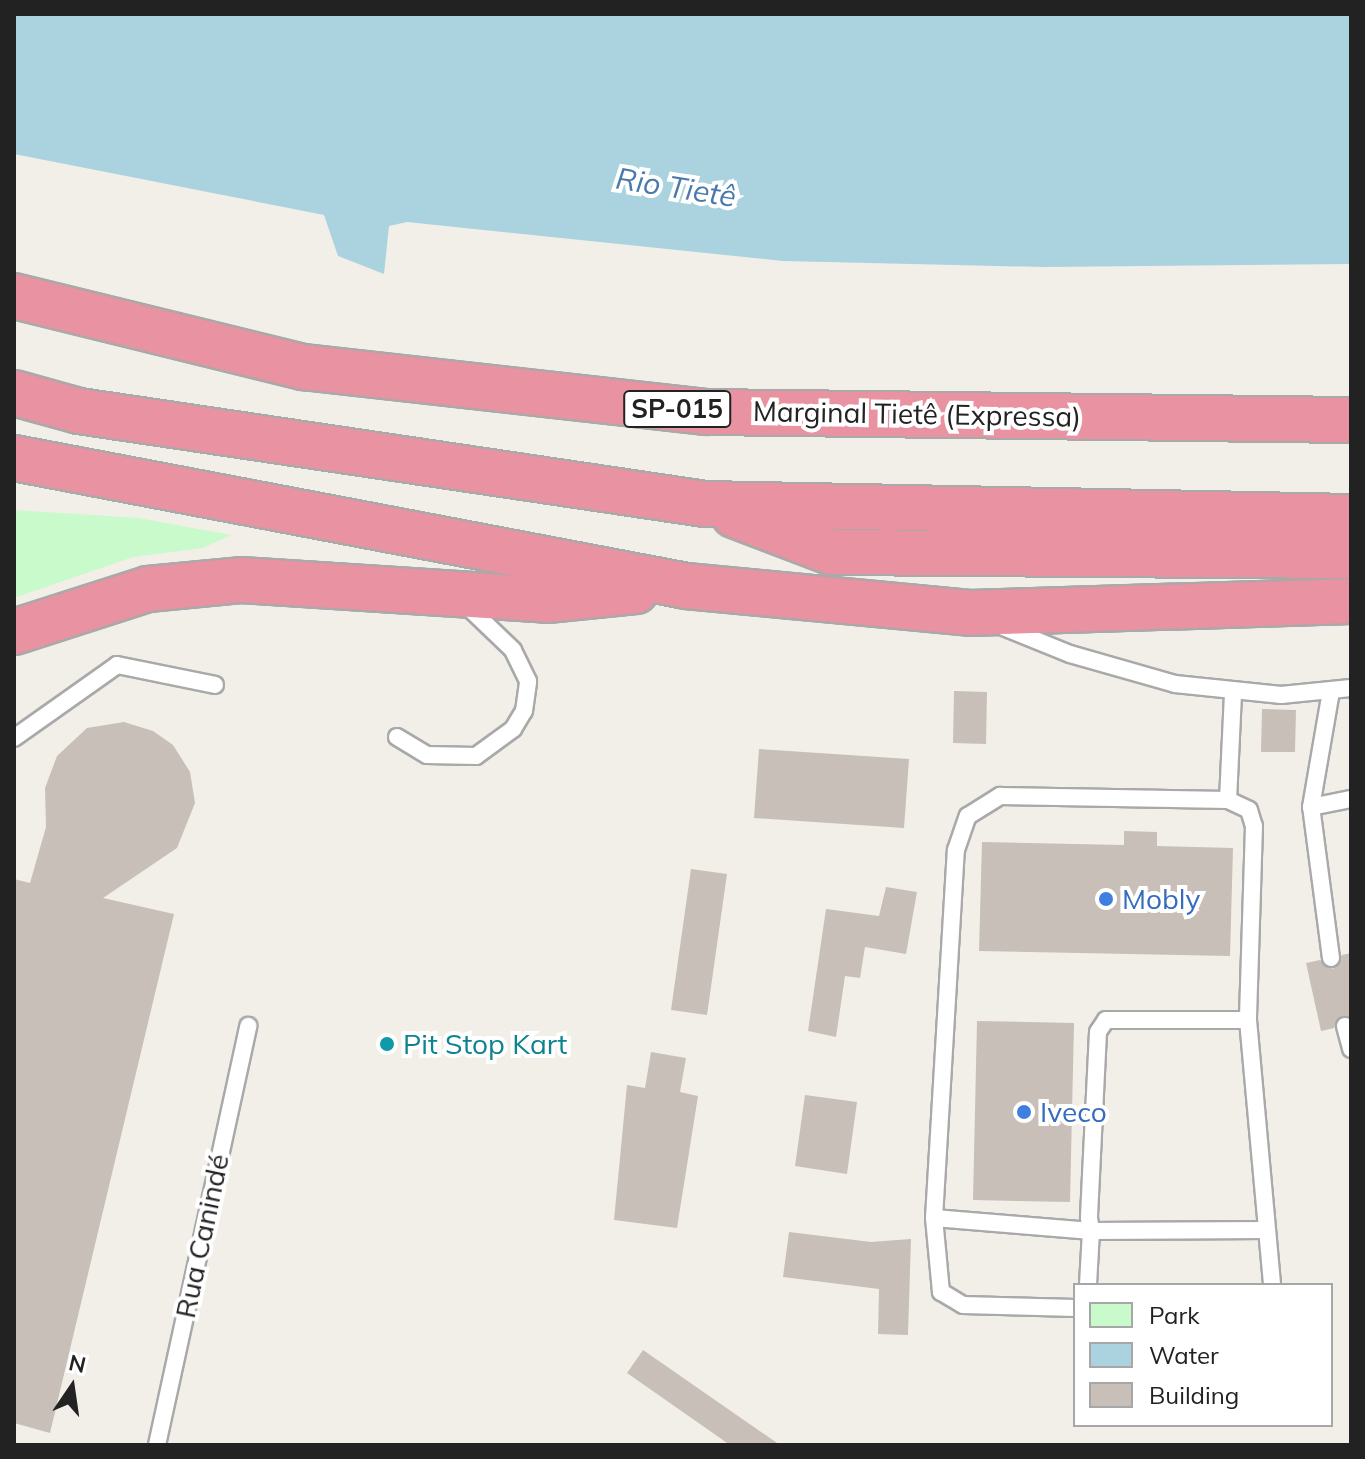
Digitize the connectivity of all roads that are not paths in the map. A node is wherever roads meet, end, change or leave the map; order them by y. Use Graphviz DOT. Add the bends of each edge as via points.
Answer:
graph roads {
  1 [pos="14,296"];
  2 [pos="14,393"];
  3 [pos="1351,420"];
  4 [pos="14,458"];
  5 [pos="705,504"];
  6 [pos="1351,517"];
  7 [pos="1351,556"];
  8 [pos="686,586"];
  9 [pos="457,597"];
  10 [pos="1351,601"];
  11 [pos="970,613"];
  12 [pos="14,632"];
  13 [pos="215,685"];
  14 [pos="1351,688"];
  15 [pos="1331,691"];
  16 [pos="1233,693"];
  17 [pos="397,737"];
  18 [pos="14,738"];
  19 [pos="1351,799"];
  20 [pos="1228,800"];
  21 [pos="1311,807"];
  22 [pos="1331,958"];
  23 [pos="1248,1020"];
  24 [pos="248,1026"];
  25 [pos="1345,1026"];
  26 [pos="1351,1049"];
  27 [pos="934,1218"];
  28 [pos="1266,1230"];
  29 [pos="1091,1231"];
  30 [pos="1088,1283"];
  31 [pos="1272,1283"];
  32 [pos="1073,1308"];
  33 [pos="157,1445"];
  1 -- 3 [label="highway, Marginal Tietê (Expressa) / SP-015" via="304,367 705,412"];
  2 -- 5 [label="highway" via="79,411"];
  4 -- 8 [label="highway"];
  5 -- 6 [label="highway"];
  5 -- 7 [label="highway" via="831,552"];
  8 -- 9 [label="highway" via="547,600"];
  8 -- 11 [label="highway"];
  9 -- 12 [label="highway" via="241,580 148,589"];
  9 -- 17 [label="lane" via="513,650 528,681 524,711 513,729 476,756 427,755"];
  10 -- 11 [label="highway"];
  11 -- 16 [label="lane" via="1123,671"];
  13 -- 18 [label="lane" via="117,665"];
  14 -- 15 [label="lane"];
  15 -- 16 [label="lane"];
  15 -- 21 [label="lane"];
  16 -- 20 [label="lane"];
  19 -- 21 [label="lane"];
  20 -- 23 [label="lane" via="1249,810 1254,826"];
  20 -- 27 [label="lane" via="1000,796 968,816 956,850"];
  21 -- 22 [label="lane"];
  23 -- 28 [label="lane"];
  23 -- 29 [label="lane" via="1106,1020 1098,1032"];
  24 -- 33 [label="lane, Rua Canindé"];
  25 -- 26 [label="lane"];
  27 -- 29 [label="lane"];
  27 -- 32 [label="lane" via="941,1292 950,1301"];
  28 -- 29 [label="lane"];
  28 -- 31 [label="lane"];
  29 -- 30 [label="lane"];
}
